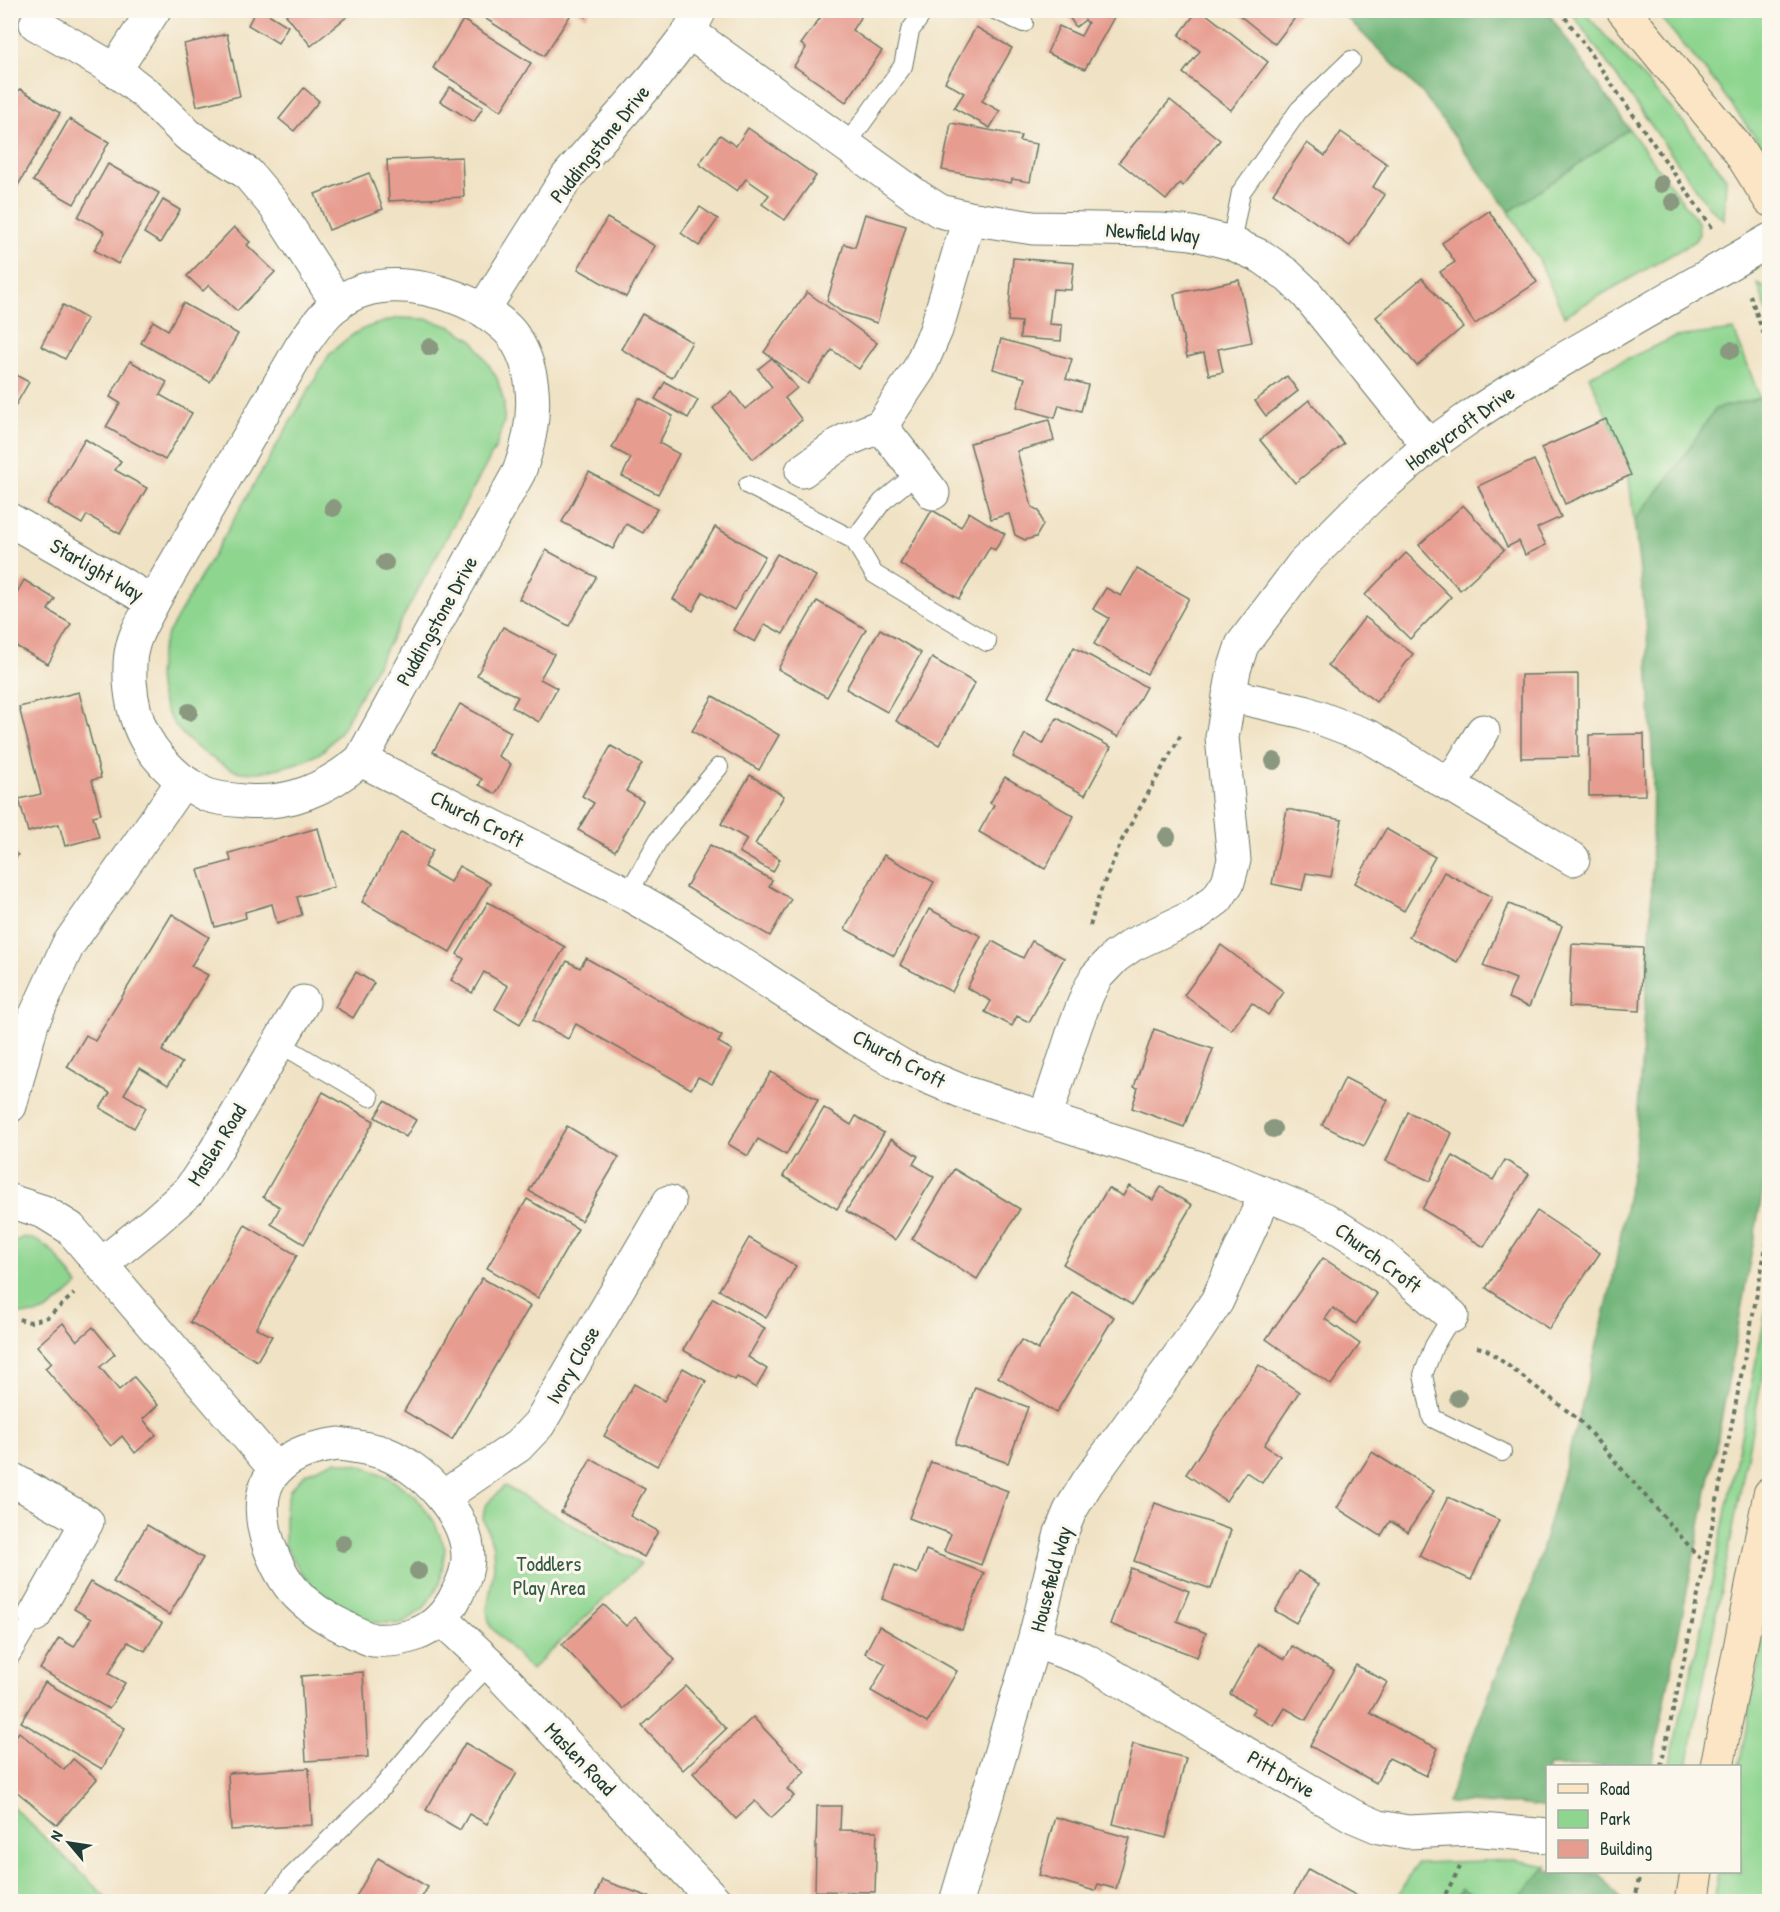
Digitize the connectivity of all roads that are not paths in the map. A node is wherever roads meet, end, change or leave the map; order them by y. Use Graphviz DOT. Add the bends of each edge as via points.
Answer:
graph roads {
  1 [pos="154,10"];
  2 [pos="925,10"];
  3 [pos="995,10"];
  4 [pos="1623,10"];
  5 [pos="694,21"];
  6 [pos="1024,23"];
  7 [pos="36,24"];
  8 [pos="1351,60"];
  9 [pos="115,69"];
  10 [pos="848,144"];
  11 [pos="1770,200"];
  12 [pos="969,218"];
  13 [pos="1770,240"];
  14 [pos="1231,243"];
  15 [pos="338,304"];
  16 [pos="483,310"];
  17 [pos="881,426"];
  18 [pos="1429,446"];
  19 [pos="802,471"];
  20 [pos="924,484"];
  21 [pos="748,485"];
  22 [pos="10,520"];
  23 [pos="854,540"];
  24 [pos="153,602"];
  25 [pos="987,642"];
  26 [pos="1229,695"];
  27 [pos="1483,731"];
  28 [pos="361,760"];
  29 [pos="719,767"];
  30 [pos="183,781"];
  31 [pos="1450,785"];
  32 [pos="1572,859"];
  33 [pos="628,894"];
  34 [pos="303,1002"];
  35 [pos="279,1043"];
  36 [pos="15,1068"];
  37 [pos="370,1098"];
  38 [pos="10,1106"];
  39 [pos="1045,1118"];
  40 [pos="1266,1194"];
  41 [pos="10,1202"];
  42 [pos="669,1202"];
  43 [pos="103,1266"];
  44 [pos="1452,1316"];
  45 [pos="1502,1452"];
  46 [pos="276,1470"];
  47 [pos="10,1478"];
  48 [pos="1770,1494"];
  49 [pos="443,1497"];
  50 [pos="35,1615"];
  51 [pos="442,1618"];
  52 [pos="1034,1641"];
  53 [pos="10,1657"];
  54 [pos="490,1664"];
  55 [pos="1717,1765"];
  56 [pos="1546,1836"];
  57 [pos="1697,1873"];
  58 [pos="272,1902"];
  59 [pos="716,1902"];
  60 [pos="956,1902"];
  61 [pos="1692,1902"];
  1 -- 9 [label="street"];
  2 -- 10 [label="lane" via="910,31 903,66"];
  3 -- 6 [label="lane"];
  4 -- 11 [label="street" via="1738,149"];
  5 -- 10 [label="street, Newfield Way"];
  5 -- 16 [label="street, Puddingstone Drive" via="655,76 567,177"];
  7 -- 9 [label="street"];
  8 -- 14 [label="lane" via="1299,111 1241,192"];
  9 -- 15 [label="street" via="188,135 247,173 274,206"];
  10 -- 12 [label="street, Newfield Way" via="940,211"];
  12 -- 14 [label="street, Newfield Way" via="1033,228 1172,231"];
  12 -- 17 [label="street" via="932,340 919,369"];
  13 -- 18 [label="street, Honeycroft Drive" via="1518,385"];
  14 -- 18 [label="street, Newfield Way" via="1262,257 1306,294"];
  15 -- 16 [label="street, Puddingstone Drive" via="375,288 407,287 440,291"];
  15 -- 24 [label="street, Puddingstone Drive" via="315,325 301,346"];
  16 -- 28 [label="street, Puddingstone Drive" via="514,337 523,355 534,396 526,454"];
  17 -- 19 [label="street" via="844,441"];
  17 -- 20 [label="street"];
  18 -- 26 [label="street, Honeycroft Drive" via="1371,496 1303,564 1242,645"];
  20 -- 23 [label="lane" via="882,502"];
  21 -- 23 [label="lane"];
  22 -- 24 [label="street, Starlight Way"];
  23 -- 25 [label="lane" via="874,574"];
  24 -- 30 [label="street, Puddingstone Drive" via="131,651 136,718 156,756"];
  26 -- 31 [label="street" via="1304,712 1370,737"];
  26 -- 39 [label="street, Honeycroft Drive" via="1222,736 1234,860 1228,882 1216,899 1194,916 1132,945 1096,977"];
  27 -- 31 [label="street"];
  28 -- 30 [label="street, Puddingstone Drive" via="331,783 275,802 206,795"];
  28 -- 33 [label="street, Church Croft"];
  29 -- 33 [label="lane" via="659,839"];
  30 -- 36 [label="street" via="68,945"];
  31 -- 32 [label="street"];
  33 -- 39 [label="street, Church Croft" via="904,1067 966,1093"];
  34 -- 35 [label="street, Maslen Road"];
  35 -- 37 [label="lane"];
  35 -- 43 [label="street, Maslen Road" via="189,1191"];
  36 -- 38 [label="street"];
  39 -- 40 [label="street, Church Croft" via="1221,1175"];
  40 -- 44 [label="street, Church Croft" via="1325,1219 1377,1252"];
  40 -- 52 [label="street, Housefield Way" via="1217,1301 1070,1511"];
  41 -- 43 [label="street" via="44,1212 70,1228"];
  42 -- 49 [label="street, Ivory Close" via="539,1424 518,1446"];
  43 -- 46 [label="street"];
  44 -- 45 [label="lane" via="1423,1375 1432,1418"];
  46 -- 49 [label="street" via="297,1454 321,1446 364,1448 385,1453 404,1464"];
  46 -- 51 [label="street" via="263,1503 267,1544 292,1589 308,1604 327,1619 373,1640 402,1639 421,1633"];
  47 -- 50 [label="street" via="87,1522"];
  48 -- 55 [label="street"];
  49 -- 51 [label="street" via="465,1535 468,1558 463,1582"];
  50 -- 53 [label="lane"];
  51 -- 54 [label="street, Maslen Road"];
  52 -- 56 [label="street, Pitt Drive" via="1086,1660 1370,1823 1408,1832 1471,1829"];
  52 -- 60 [label="street, Housefield Way"];
  54 -- 58 [label="lane" via="378,1792 291,1877"];
  54 -- 59 [label="street, Maslen Road"];
  57 -- 61 [label="street"];
}
